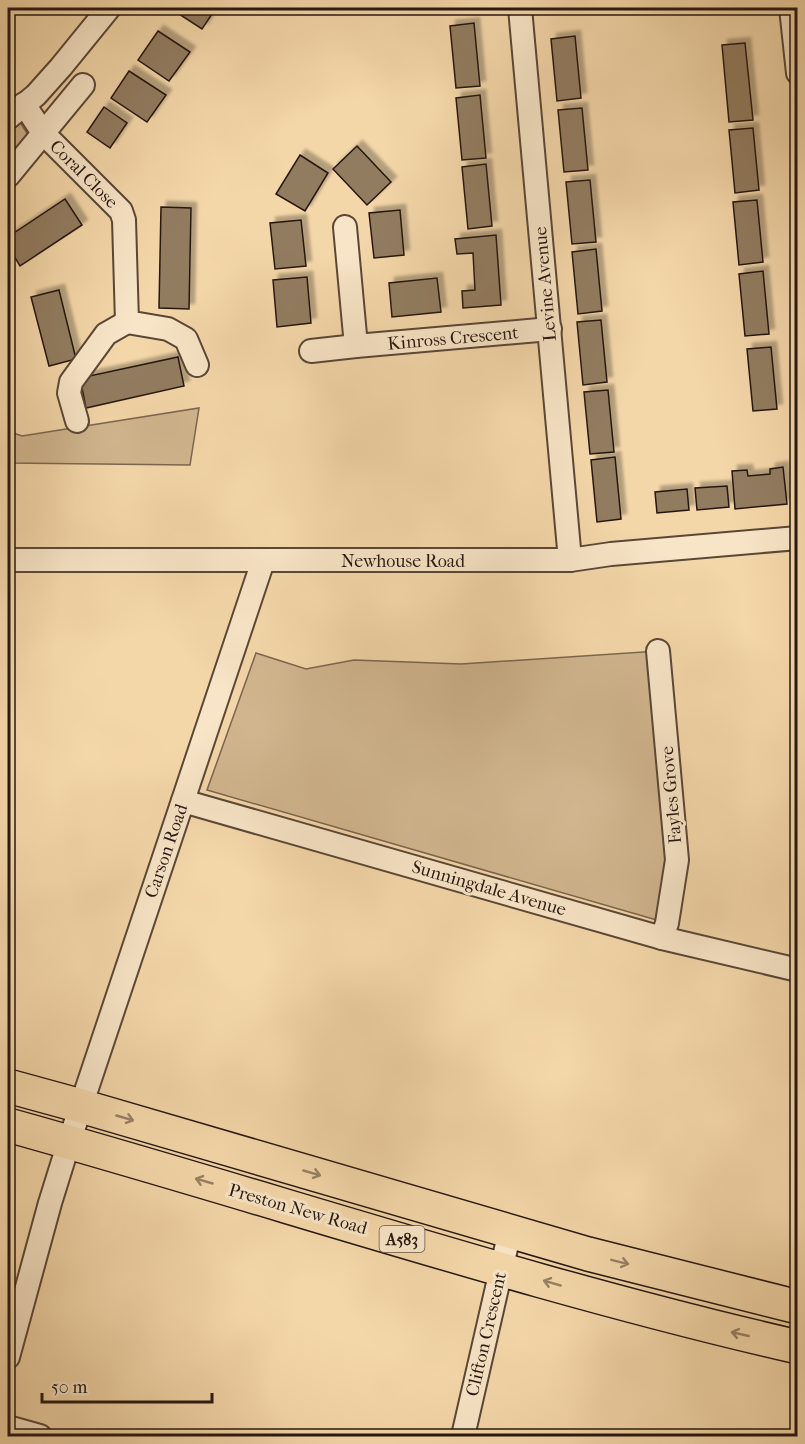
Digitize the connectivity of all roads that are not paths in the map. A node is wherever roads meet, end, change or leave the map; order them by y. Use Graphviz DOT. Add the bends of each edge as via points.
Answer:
graph roads {
  1 [pos="110,8"];
  2 [pos="520,8"];
  3 [pos="790,8"];
  4 [pos="798,73"];
  5 [pos="83,85"];
  6 [pos="16,111"];
  7 [pos="43,133"];
  8 [pos="8,176"];
  9 [pos="345,227"];
  10 [pos="127,322"];
  11 [pos="550,329"];
  12 [pos="356,346"];
  13 [pos="311,351"];
  14 [pos="197,365"];
  15 [pos="76,421"];
  16 [pos="798,538"];
  17 [pos="8,560"];
  18 [pos="570,560"];
  19 [pos="263,561"];
  20 [pos="658,651"];
  21 [pos="183,801"];
  22 [pos="662,938"];
  23 [pos="798,970"];
  24 [pos="8,1086"];
  25 [pos="81,1106"];
  26 [pos="8,1125"];
  27 [pos="69,1142"];
  28 [pos="510,1231"];
  29 [pos="501,1269"];
  30 [pos="798,1307"];
  31 [pos="798,1347"];
  32 [pos="8,1358"];
  33 [pos="8,1427"];
  34 [pos="40,1437"];
  35 [pos="463,1437"];
  1 -- 6 [label="street" via="36,95"];
  2 -- 11 [label="street, Levine Avenue"];
  3 -- 4 [label="street"];
  5 -- 7 [label="street"];
  6 -- 7 [label="street, Coral Close"];
  7 -- 8 [label="street"];
  7 -- 10 [label="street, Coral Close" via="121,211"];
  9 -- 12 [label="street"];
  10 -- 14 [label="street" via="168,329 186,339"];
  10 -- 15 [label="street" via="106,334 71,382 69,393"];
  11 -- 12 [label="street, Kinross Crescent"];
  11 -- 18 [label="street, Levine Avenue"];
  12 -- 13 [label="street, Kinross Crescent"];
  16 -- 18 [label="street, Newhouse Road"];
  17 -- 19 [label="street, Newhouse Road"];
  18 -- 19 [label="street, Newhouse Road"];
  19 -- 21 [label="street, Carson Road"];
  20 -- 22 [label="street, Fayles Grove" via="677,860"];
  21 -- 22 [label="street, Sunningdale Avenue"];
  21 -- 25 [label="street, Carson Road"];
  22 -- 23 [label="street, Sunningdale Avenue"];
  24 -- 25 [label="highway, A583"];
  25 -- 27 [label="street, Carson Road"];
  25 -- 28 [label="highway, A583, one-way"];
  26 -- 27 [label="highway, Preston New Road / A583"];
  29 -- 27 [label="highway, Preston New Road / A583, one-way"];
  27 -- 32 [label="street, Carson Road"];
  28 -- 29 [label="street, Clifton Crescent"];
  28 -- 30 [label="highway, A583, one-way"];
  31 -- 29 [label="highway, Preston New Road / A583, one-way"];
  29 -- 35 [label="street, Clifton Crescent"];
  33 -- 34 [label="street"];
}
